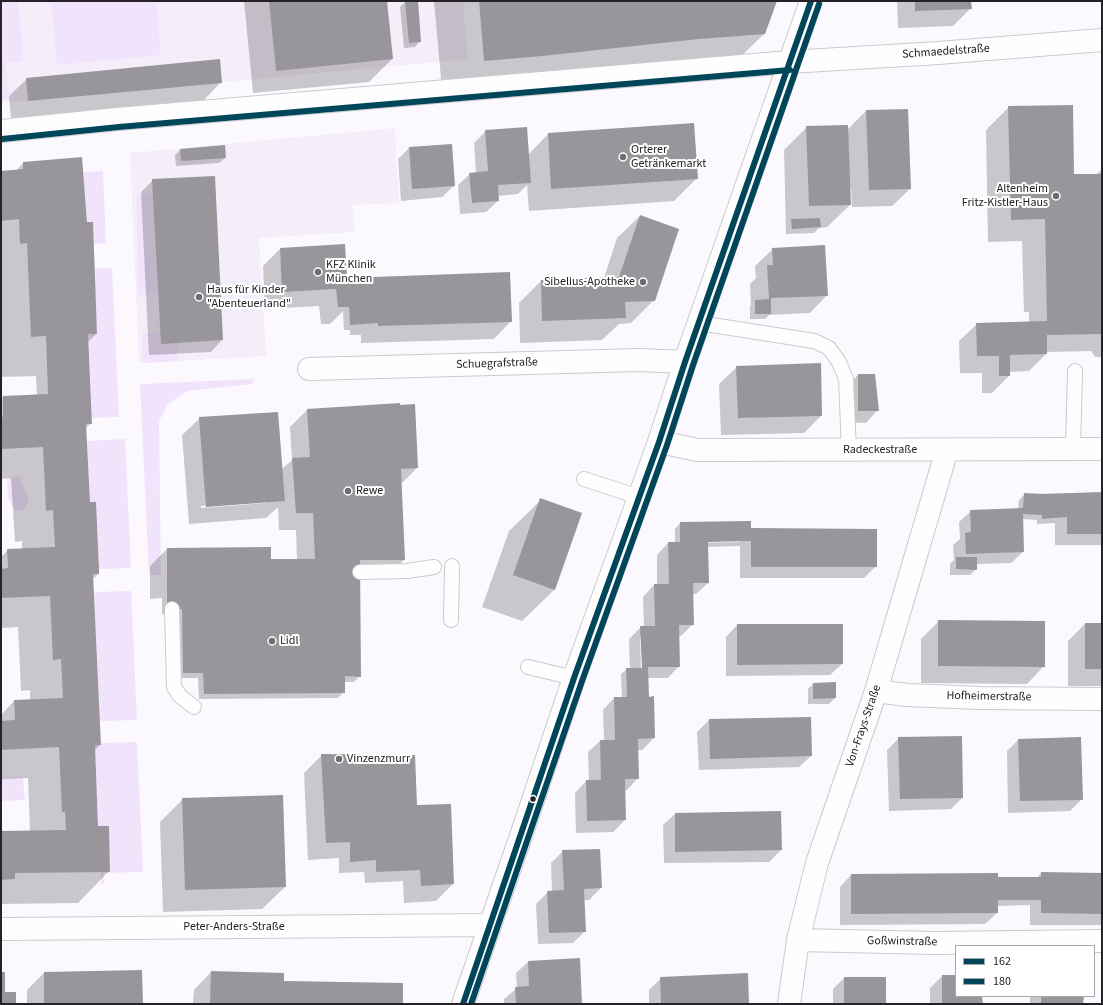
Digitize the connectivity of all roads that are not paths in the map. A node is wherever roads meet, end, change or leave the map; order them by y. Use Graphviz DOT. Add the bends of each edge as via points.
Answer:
graph roads {
  1 [pos="811,1"];
  2 [pos="1102,40"];
  3 [pos="789,62"];
  4 [pos="1,131"];
  5 [pos="699,323"];
  6 [pos="685,362"];
  7 [pos="309,369"];
  8 [pos="1075,371"];
  9 [pos="659,442"];
  10 [pos="1073,449"];
  11 [pos="1102,449"];
  12 [pos="849,450"];
  13 [pos="947,450"];
  14 [pos="584,479"];
  15 [pos="639,497"];
  16 [pos="452,566"];
  17 [pos="434,567"];
  18 [pos="360,572"];
  19 [pos="172,609"];
  20 [pos="451,620"];
  21 [pos="528,667"];
  22 [pos="574,678"];
  23 [pos="876,691"];
  24 [pos="1102,699"];
  25 [pos="194,708"];
  26 [pos="490,925"];
  27 [pos="1,929"];
  28 [pos="798,940"];
  29 [pos="1102,941"];
  30 [pos="463,1004"];
  31 [pos="789,1004"];
  1 -- 3 [label="street"];
  2 -- 3 [label="street, Schmaedelstraße"];
  3 -- 4 [label="street, Schmaedelstraße"];
  3 -- 5 [label="street"];
  5 -- 6 [label="street"];
  5 -- 12 [label="lane" via="814,341 829,348 839,362 846,379"];
  6 -- 7 [label="street, Schuegrafstraße" via="639,360"];
  6 -- 9 [label="street"];
  8 -- 10 [label="lane"];
  9 -- 12 [label="street, Radeckestraße" via="698,450"];
  9 -- 15 [label="street"];
  10 -- 11 [label="street, Radeckestraße"];
  10 -- 13 [label="street, Radeckestraße"];
  12 -- 13 [label="street, Radeckestraße"];
  13 -- 23 [label="street, Von-Frays-Straße"];
  14 -- 15 [label="lane"];
  15 -- 22 [label="street"];
  16 -- 20 [label="lane"];
  17 -- 18 [label="lane" via="407,571"];
  19 -- 25 [label="lane" via="174,687"];
  21 -- 22 [label="lane"];
  22 -- 26 [label="street"];
  23 -- 24 [label="street, Hofheimerstraße" via="980,698"];
  23 -- 28 [label="street, Von-Frays-Straße" via="817,864"];
  26 -- 27 [label="street, Peter-Anders-Straße"];
  26 -- 30 [label="street"];
  28 -- 29 [label="street, Goßwinstraße" via="935,943"];
  28 -- 31 [label="street, Von-Frays-Straße"];
}
